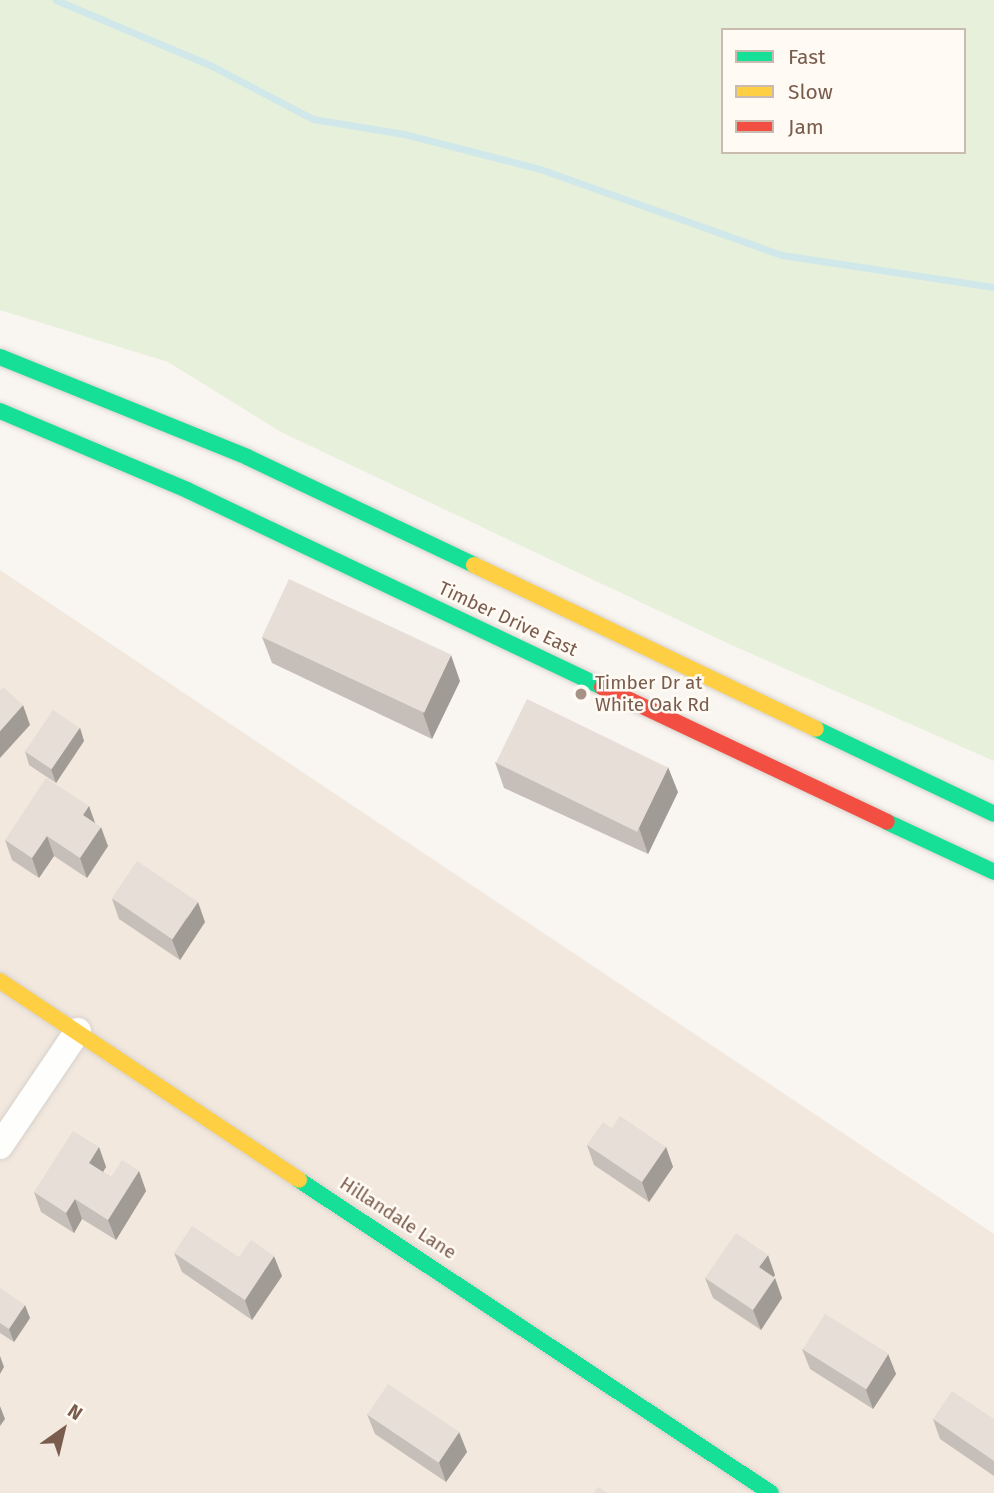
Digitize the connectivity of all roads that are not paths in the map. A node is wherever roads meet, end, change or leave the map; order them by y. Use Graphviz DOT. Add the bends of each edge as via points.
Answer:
graph roads {
  1 [pos="0,356"];
  2 [pos="0,411"];
  3 [pos="994,814"];
  4 [pos="994,872"];
  5 [pos="0,981"];
  6 [pos="78,1031"];
  7 [pos="0,1146"];
  8 [pos="759,1490"];
  1 -- 3 [label="main road, Timber Drive East" via="247,457"];
  2 -- 4 [label="main road, Timber Drive East" via="187,490"];
  5 -- 6 [label="main road, Hillandale Lane"];
  6 -- 7 [label="street"];
  6 -- 8 [label="main road, Hillandale Lane"];
}
